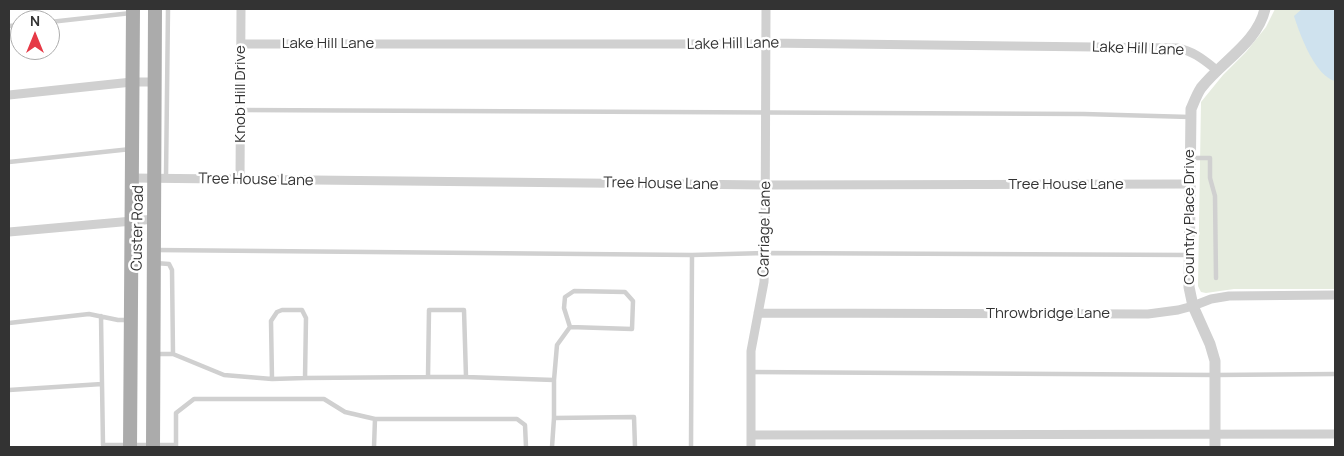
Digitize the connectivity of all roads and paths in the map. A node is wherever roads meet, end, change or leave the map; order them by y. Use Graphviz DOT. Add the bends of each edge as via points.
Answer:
graph roads {
  1 [pos="155,9"];
  2 [pos="168,9"];
  3 [pos="241,9"];
  4 [pos="766,9"];
  5 [pos="1265,9"];
  6 [pos="132,11"];
  7 [pos="60,21"];
  8 [pos="766,43"];
  9 [pos="241,44"];
  10 [pos="1218,71"];
  11 [pos="132,82"];
  12 [pos="155,82"];
  13 [pos="9,95"];
  14 [pos="241,110"];
  15 [pos="766,113"];
  16 [pos="1190,117"];
  17 [pos="132,149"];
  18 [pos="1190,158"];
  19 [pos="9,162"];
  20 [pos="161,177"];
  21 [pos="132,178"];
  22 [pos="240,180"];
  23 [pos="1190,184"];
  24 [pos="766,185"];
  25 [pos="155,218"];
  26 [pos="132,219"];
  27 [pos="9,232"];
  28 [pos="766,253"];
  29 [pos="692,254"];
  30 [pos="1189,255"];
  31 [pos="154,256"];
  32 [pos="1216,278"];
  33 [pos="1335,295"];
  34 [pos="1193,306"];
  35 [pos="758,313"];
  36 [pos="101,316"];
  37 [pos="131,320"];
  38 [pos="9,323"];
  39 [pos="570,327"];
  40 [pos="154,354"];
  41 [pos="173,354"];
  42 [pos="751,372"];
  43 [pos="1335,374"];
  44 [pos="1215,375"];
  45 [pos="428,377"];
  46 [pos="466,377"];
  47 [pos="305,378"];
  48 [pos="272,379"];
  49 [pos="554,380"];
  50 [pos="102,384"];
  51 [pos="9,390"];
  52 [pos="554,418"];
  53 [pos="375,419"];
  54 [pos="1335,434"];
  55 [pos="751,435"];
  56 [pos="1215,435"];
  57 [pos="103,446"];
  58 [pos="130,446"];
  59 [pos="153,446"];
  60 [pos="176,446"];
  61 [pos="374,447"];
  62 [pos="526,447"];
  63 [pos="552,447"];
  64 [pos="635,447"];
  65 [pos="691,447"];
  66 [pos="751,447"];
  67 [pos="1215,447"];
  1 -- 12 [label="main road, Custer Road"];
  2 -- 20 [label="lane"];
  3 -- 9 [label="street, Knob Hill Drive"];
  4 -- 8 [label="street, Carriage Lane"];
  5 -- 10 [label="street, Country Place Drive" via="1262,21 1250,37"];
  6 -- 7 [label="lane"];
  6 -- 11 [label="main road, Custer Road"];
  8 -- 9 [label="street, Lake Hill Lane"];
  8 -- 10 [label="street, Lake Hill Lane" via="1177,48 1188,50"];
  8 -- 15 [label="street, Carriage Lane"];
  9 -- 14 [label="street, Knob Hill Drive"];
  10 -- 16 [label="street, Country Place Drive" via="1201,88"];
  11 -- 12 [label="street"];
  11 -- 13 [label="street"];
  11 -- 17 [label="main road, Custer Road"];
  12 -- 20 [label="main road, Custer Road"];
  14 -- 15 [label="lane"];
  14 -- 22 [label="street, Knob Hill Drive"];
  15 -- 16 [label="lane"];
  15 -- 24 [label="street, Carriage Lane"];
  16 -- 18 [label="street, Country Place Drive"];
  17 -- 19 [label="lane"];
  17 -- 21 [label="main road, Custer Road"];
  18 -- 23 [label="street, Country Place Drive"];
  18 -- 32 [label="lane" via="1210,158 1210,178 1215,196"];
  20 -- 21 [label="street, Tree House Lane"];
  20 -- 22 [label="street, Tree House Lane"];
  20 -- 25 [label="main road, Custer Road"];
  21 -- 26 [label="main road, Custer Road"];
  22 -- 24 [label="street, Tree House Lane"];
  23 -- 24 [label="street, Tree House Lane"];
  23 -- 30 [label="street, Country Place Drive"];
  24 -- 28 [label="street, Carriage Lane"];
  25 -- 26 [label="street"];
  25 -- 31 [label="main road, Custer Road"];
  26 -- 27 [label="street"];
  26 -- 37 [label="main road, Custer Road"];
  28 -- 29 [label="lane"];
  28 -- 30 [label="lane"];
  28 -- 35 [label="street, Carriage Lane"];
  29 -- 31 [label="lane"];
  29 -- 65 [label="lane"];
  30 -- 34 [label="street, Country Place Drive" via="1189,287"];
  31 -- 40 [label="main road, Custer Road"];
  31 -- 41 [label="lane" via="171,267"];
  33 -- 34 [label="street, Throwbridge Lane" via="1229,296"];
  34 -- 35 [label="street, Throwbridge Lane" via="1148,314"];
  34 -- 44 [label="street, Country Place Drive" via="1210,344"];
  35 -- 42 [label="street, Carriage Lane"];
  36 -- 37 [label="lane"];
  36 -- 38 [label="lane" via="89,314"];
  36 -- 50 [label="lane"];
  37 -- 58 [label="main road, Custer Road"];
  39 -- 39 [label="lane" via="632,329 633,301 626,292 574,291 565,297 564,308"];
  39 -- 49 [label="lane" via="557,345"];
  40 -- 41 [label="lane"];
  40 -- 59 [label="main road, Custer Road"];
  41 -- 48 [label="lane" via="224,375"];
  42 -- 44 [label="lane"];
  42 -- 55 [label="street, Carriage Lane"];
  43 -- 44 [label="lane"];
  44 -- 56 [label="street, Country Place Drive"];
  45 -- 46 [label="lane"];
  45 -- 46 [label="lane" via="429,310 464,310"];
  45 -- 47 [label="lane"];
  46 -- 49 [label="lane"];
  47 -- 48 [label="lane"];
  47 -- 48 [label="lane" via="306,318 302,310 282,310 271,321"];
  49 -- 52 [label="lane"];
  50 -- 51 [label="lane"];
  50 -- 57 [label="lane"];
  52 -- 63 [label="lane"];
  52 -- 64 [label="lane" via="634,417"];
  53 -- 60 [label="lane" via="345,412 324,399 194,399 176,413"];
  53 -- 61 [label="lane"];
  53 -- 62 [label="lane" via="517,419 525,426"];
  54 -- 56 [label="street"];
  55 -- 56 [label="street"];
  55 -- 66 [label="street, Carriage Lane"];
  56 -- 67 [label="street, Country Place Drive"];
  57 -- 58 [label="lane"];
  58 -- 59 [label="lane"];
  59 -- 60 [label="lane"];
}
